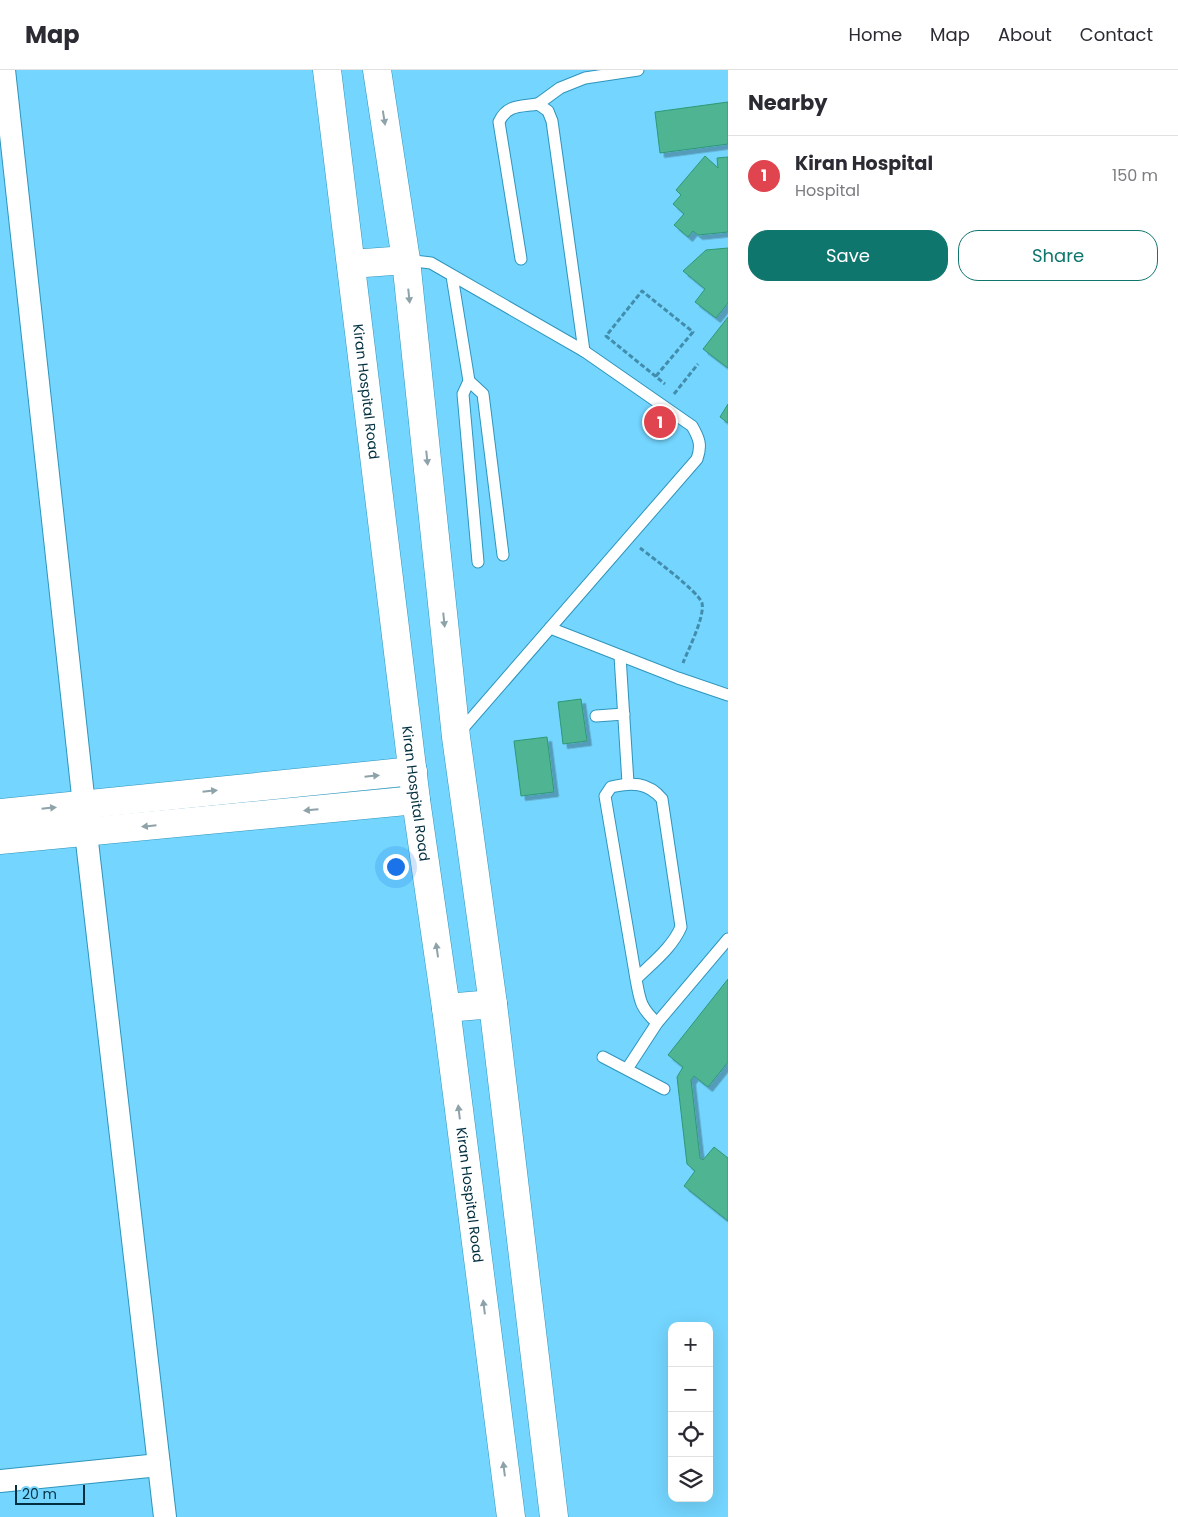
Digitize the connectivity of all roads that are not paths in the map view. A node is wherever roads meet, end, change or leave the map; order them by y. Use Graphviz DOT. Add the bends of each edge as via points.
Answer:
graph roads {
  1 [pos="4,70"];
  2 [pos="327,70"];
  3 [pos="377,70"];
  4 [pos="638,70"];
  5 [pos="538,104"];
  6 [pos="6,153"];
  7 [pos="522,259"];
  8 [pos="406,260"];
  9 [pos="351,264"];
  10 [pos="452,276"];
  11 [pos="584,351"];
  12 [pos="469,381"];
  13 [pos="503,556"];
  14 [pos="478,562"];
  15 [pos="550,628"];
  16 [pos="620,656"];
  17 [pos="728,695"];
  18 [pos="624,714"];
  19 [pos="596,716"];
  20 [pos="456,737"];
  21 [pos="413,771"];
  22 [pos="335,780"];
  23 [pos="628,783"];
  24 [pos="247,787"];
  25 [pos="416,800"];
  26 [pos="84,805"];
  27 [pos="337,807"];
  28 [pos="0,813"];
  29 [pos="250,815"];
  30 [pos="86,833"];
  31 [pos="0,840"];
  32 [pos="728,939"];
  33 [pos="636,978"];
  34 [pos="493,1004"];
  35 [pos="446,1008"];
  36 [pos="657,1023"];
  37 [pos="603,1056"];
  38 [pos="627,1069"];
  39 [pos="664,1089"];
  40 [pos="159,1465"];
  41 [pos="0,1481"];
  42 [pos="166,1517"];
  43 [pos="511,1517"];
  44 [pos="554,1517"];
  1 -- 6 [label="street"];
  2 -- 9 [label="main road, Kiran Hospital Road"];
  3 -- 8 [label="main road, one-way"];
  4 -- 5 [label="lane" via="585,78 560,88"];
  5 -- 7 [label="lane" via="512,108 503,114 499,122"];
  5 -- 11 [label="lane" via="548,111 552,121"];
  6 -- 26 [label="street"];
  8 -- 9 [label="main road"];
  8 -- 10 [label="lane" via="430,263"];
  8 -- 20 [label="main road, one-way"];
  9 -- 21 [label="main road, Kiran Hospital Road"];
  10 -- 11 [label="lane"];
  10 -- 12 [label="lane"];
  11 -- 15 [label="lane" via="692,426 698,436 700,450 697,460"];
  12 -- 13 [label="lane" via="483,394"];
  12 -- 14 [label="lane" via="463,394"];
  15 -- 16 [label="lane"];
  15 -- 20 [label="lane"];
  16 -- 17 [label="lane"];
  16 -- 18 [label="lane"];
  18 -- 19 [label="lane"];
  18 -- 23 [label="lane"];
  20 -- 34 [label="main road"];
  22 -- 21 [label="main road, one-way"];
  21 -- 25 [label="main road, Kiran Hospital Road"];
  22 -- 24 [label="main road"];
  22 -- 27 [label="main road"];
  23 -- 33 [label="lane" via="611,787 605,796"];
  23 -- 33 [label="lane" via="654,790 662,799 681,927 669,946"];
  26 -- 24 [label="main road, one-way"];
  24 -- 29 [label="main road"];
  25 -- 27 [label="main road"];
  35 -- 25 [label="main road, Kiran Hospital Road, one-way"];
  28 -- 26 [label="main road, one-way"];
  27 -- 29 [label="main road, one-way"];
  29 -- 30 [label="main road, one-way"];
  30 -- 31 [label="main road"];
  30 -- 40 [label="street"];
  32 -- 36 [label="lane"];
  33 -- 36 [label="lane" via="644,1010"];
  34 -- 35 [label="main road"];
  34 -- 44 [label="main road"];
  43 -- 35 [label="main road, Kiran Hospital Road, one-way"];
  36 -- 38 [label="lane"];
  37 -- 38 [label="lane"];
  38 -- 39 [label="lane"];
  40 -- 41 [label="street"];
  40 -- 42 [label="street"];
}
